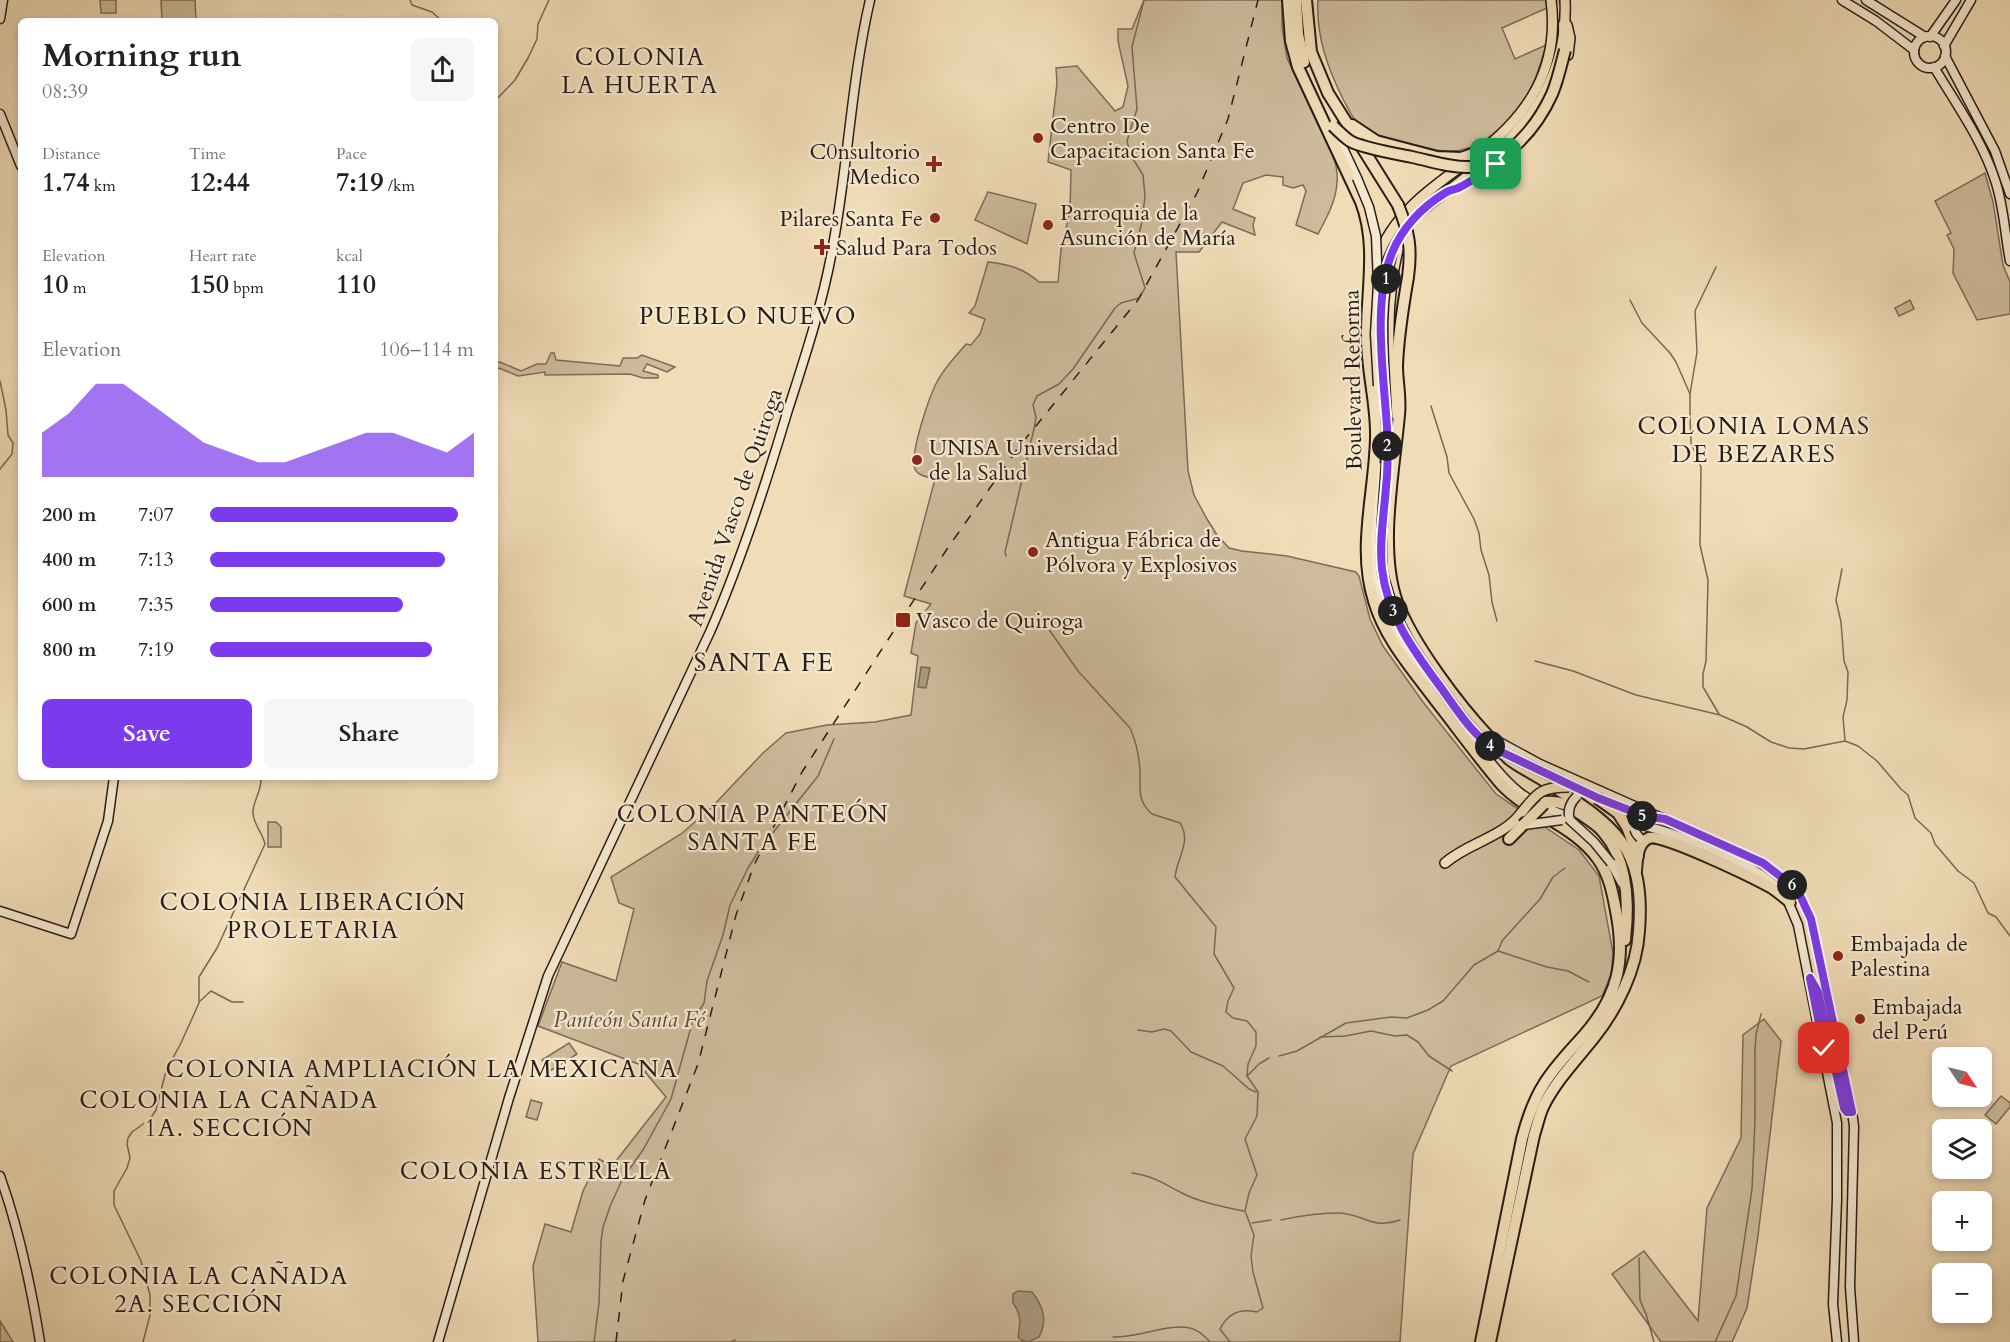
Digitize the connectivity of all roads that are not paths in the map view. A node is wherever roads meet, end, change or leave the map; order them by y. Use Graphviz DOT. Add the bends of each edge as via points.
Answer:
graph roads {
  1 [pos="3,0"];
  2 [pos="870,0"];
  3 [pos="1288,0"];
  4 [pos="1296,0"];
  5 [pos="1306,0"];
  6 [pos="1842,0"];
  7 [pos="1866,0"];
  8 [pos="1956,0"];
  9 [pos="1971,0"];
  10 [pos="1559,4"];
  11 [pos="0,19"];
  12 [pos="1559,23"];
  13 [pos="1928,37"];
  14 [pos="1944,46"];
  15 [pos="1914,50"];
  16 [pos="1945,56"];
  17 [pos="1934,67"];
  18 [pos="0,114"];
  19 [pos="1342,117"];
  20 [pos="1333,126"];
  21 [pos="1481,151"];
  22 [pos="18,159"];
  23 [pos="1446,192"];
  24 [pos="2010,194"];
  25 [pos="1406,228"];
  26 [pos="2010,261"];
  27 [pos="1370,285"];
  28 [pos="1395,447"];
  29 [pos="1488,736"];
  30 [pos="114,780"];
  31 [pos="1543,780"];
  32 [pos="1572,786"];
  33 [pos="1592,796"];
  34 [pos="1517,799"];
  35 [pos="1544,803"];
  36 [pos="1563,817"];
  37 [pos="1581,819"];
  38 [pos="1646,819"];
  39 [pos="1665,819"];
  40 [pos="1523,825"];
  41 [pos="1644,838"];
  42 [pos="1509,839"];
  43 [pos="1638,856"];
  44 [pos="1445,863"];
  45 [pos="1636,871"];
  46 [pos="1624,887"];
  47 [pos="1790,902"];
  48 [pos="0,911"];
  49 [pos="1620,960"];
  50 [pos="1810,978"];
  51 [pos="1852,1112"];
  52 [pos="0,1176"];
  53 [pos="40,1342"];
  54 [pos="438,1342"];
  55 [pos="1481,1342"];
  56 [pos="1490,1342"];
  57 [pos="1837,1342"];
  58 [pos="1854,1342"];
  1 -- 11 [label="main road"];
  2 -- 54 [label="main road, Avenida Vasco de Quiroga" via="827,275 779,439 728,592 548,976"];
  3 -- 27 [label="highway, Boulevard Reforma" via="1291,41 1298,67 1366,218"];
  4 -- 20 [label="highway" via="1306,70"];
  5 -- 19 [label="highway, Boulevard Reforma" via="1311,52"];
  6 -- 15 [label="main road"];
  7 -- 13 [label="main road"];
  8 -- 13 [label="main road"];
  9 -- 14 [label="main road"];
  10 -- 12 [label="main road"];
  10 -- 12 [label="main road"];
  10 -- 23 [label="main road" via="1570,45 1562,80 1549,108 1509,155"];
  12 -- 20 [label="highway, bridge" via="1565,50 1546,106 1523,137 1490,163 1456,166 1409,156 1351,141"];
  12 -- 21 [label="main road" via="1534,95 1512,124"];
  12 -- 23 [label="main road" via="1551,80 1534,111 1481,166"];
  13 -- 14 [label="main road" via="1939,39"];
  13 -- 15 [label="main road" via="1920,40"];
  14 -- 16 [label="main road"];
  15 -- 17 [label="main road" via="1919,64"];
  16 -- 17 [label="main road"];
  16 -- 24 [label="main road" via="1995,151"];
  17 -- 26 [label="main road" via="1992,172 2001,200"];
  18 -- 22 [label="main road"];
  19 -- 21 [label="highway" via="1369,139 1390,146 1437,157 1461,158"];
  19 -- 28 [label="highway, Boulevard Reforma, bridge" via="1398,205 1411,246 1399,339 1400,412"];
  20 -- 36 [label="main road, bridge" via="1369,207 1376,236 1375,334 1382,420 1373,563 1377,590 1404,645 1504,777 1542,807"];
  21 -- 27 [label="main road" via="1427,190 1406,212 1384,243"];
  23 -- 25 [label="main road"];
  25 -- 28 [label="main road" via="1393,282 1389,340"];
  25 -- 32 [label="main road, bridge" via="1392,254 1381,331 1387,435 1382,569 1392,608 1419,658 1483,741"];
  27 -- 34 [label="highway, Boulevard Reforma" via="1368,369 1376,441 1366,556 1374,603 1406,661"];
  28 -- 29 [label="highway, Boulevard Reforma" via="1388,545 1389,573 1397,601 1408,628 1426,655"];
  29 -- 31 [label="highway, Boulevard Reforma" via="1508,758"];
  29 -- 39 [label="main road" via="1540,764"];
  30 -- 48 [label="main road" via="108,821 71,934"];
  31 -- 35 [label="highway"];
  31 -- 45 [label="highway, Boulevard Reforma" via="1609,825"];
  32 -- 33 [label="main road, bridge"];
  32 -- 44 [label="main road, bridge" via="1542,790 1514,823 1467,851 1457,852"];
  33 -- 38 [label="main road, bridge"];
  33 -- 43 [label="highway, bridge" via="1618,813 1628,827"];
  33 -- 46 [label="main road, bridge" via="1577,796 1568,815 1611,863"];
  34 -- 36 [label="main road"];
  34 -- 49 [label="highway, Boulevard Reforma" via="1570,834 1599,859 1615,905"];
  35 -- 40 [label="highway, bridge"];
  35 -- 46 [label="highway" via="1564,802 1604,832 1616,852"];
  36 -- 37 [label="main road"];
  36 -- 40 [label="main road, bridge"];
  38 -- 39 [label="main road"];
  38 -- 41 [label="main road, bridge" via="1636,820 1634,827 1636,834"];
  38 -- 47 [label="main road" via="1751,868"];
  39 -- 51 [label="main road" via="1767,865 1797,889 1811,919"];
  40 -- 42 [label="highway"];
  41 -- 43 [label="highway"];
  41 -- 47 [label="highway" via="1656,837 1679,845 1773,888"];
  43 -- 45 [label="highway"];
  45 -- 56 [label="highway" via="1640,927 1634,959 1605,1023 1544,1107 1534,1135"];
  46 -- 49 [label="highway" via="1627,927"];
  47 -- 50 [label="main road"];
  49 -- 55 [label="highway" via="1603,1010 1545,1083 1529,1115"];
  50 -- 51 [label="main road" via="1818,992 1844,1108"];
  50 -- 57 [label="main road" via="1837,1124 1833,1304"];
  51 -- 58 [label="main road" via="1850,1287"];
  52 -- 53 [label="main road" via="26,1268"];
}
